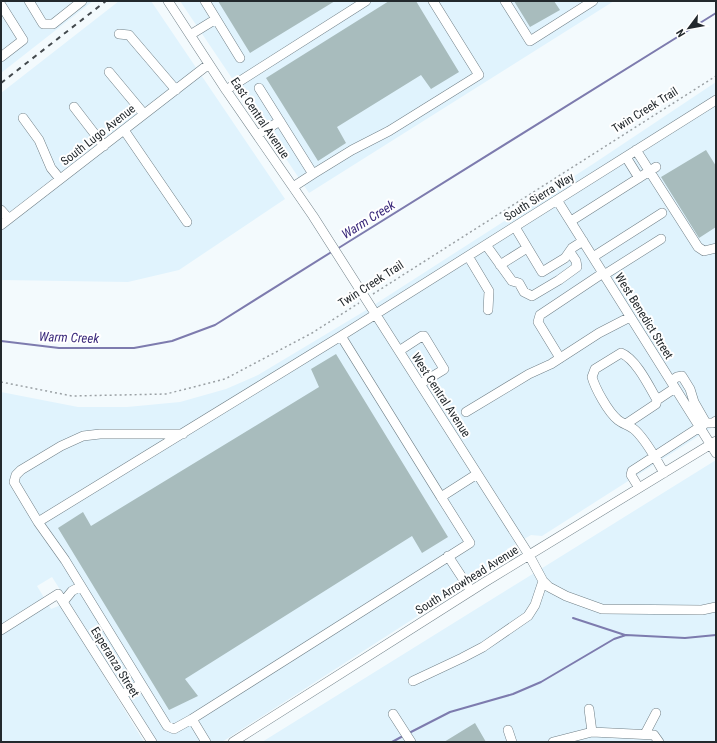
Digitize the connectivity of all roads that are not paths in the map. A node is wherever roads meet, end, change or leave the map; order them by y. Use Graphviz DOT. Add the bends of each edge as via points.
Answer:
graph roads {
  1 [pos="28,1"];
  2 [pos="82,1"];
  3 [pos="168,1"];
  4 [pos="205,1"];
  5 [pos="433,1"];
  6 [pos="505,1"];
  7 [pos="593,1"];
  8 [pos="363,2"];
  9 [pos="1,5"];
  10 [pos="216,19"];
  11 [pos="119,34"];
  12 [pos="190,35"];
  13 [pos="1,57"];
  14 [pos="240,58"];
  15 [pos="209,64"];
  16 [pos="108,72"];
  17 [pos="259,88"];
  18 [pos="176,90"];
  19 [pos="226,90"];
  20 [pos="714,105"];
  21 [pos="74,107"];
  22 [pos="144,114"];
  23 [pos="23,118"];
  24 [pos="280,121"];
  25 [pos="124,130"];
  26 [pos="257,135"];
  27 [pos="104,146"];
  28 [pos="636,150"];
  29 [pos="626,157"];
  30 [pos="652,169"];
  31 [pos="314,174"];
  32 [pos="639,178"];
  33 [pos="60,179"];
  34 [pos="293,187"];
  35 [pos="557,200"];
  36 [pos="1,210"];
  37 [pos="662,213"];
  38 [pos="9,219"];
  39 [pos="571,221"];
  40 [pos="187,222"];
  41 [pos="1,225"];
  42 [pos="515,227"];
  43 [pos="661,239"];
  44 [pos="583,241"];
  45 [pos="486,245"];
  46 [pos="333,248"];
  47 [pos="527,248"];
  48 [pos="716,248"];
  49 [pos="570,252"];
  50 [pos="468,256"];
  51 [pos="593,257"];
  52 [pos="500,265"];
  53 [pos="604,274"];
  54 [pos="488,310"];
  55 [pos="375,315"];
  56 [pos="630,316"];
  57 [pos="342,336"];
  58 [pos="398,351"];
  59 [pos="560,358"];
  60 [pos="420,384"];
  61 [pos="673,385"];
  62 [pos="657,400"];
  63 [pos="466,412"];
  64 [pos="716,421"];
  65 [pos="626,424"];
  66 [pos="703,425"];
  67 [pos="184,434"];
  68 [pos="713,443"];
  69 [pos="716,453"];
  70 [pos="654,457"];
  71 [pos="664,473"];
  72 [pos="477,474"];
  73 [pos="639,488"];
  74 [pos="441,497"];
  75 [pos="38,522"];
  76 [pos="529,555"];
  77 [pos="448,556"];
  78 [pos="543,581"];
  79 [pos="80,586"];
  80 [pos="471,591"];
  81 [pos="61,598"];
  82 [pos="716,607"];
  83 [pos="1,630"];
  84 [pos="412,681"];
  85 [pos="141,684"];
  86 [pos="122,695"];
  87 [pos="589,709"];
  88 [pos="656,713"];
  89 [pos="393,714"];
  90 [pos="192,719"];
  91 [pos="508,730"];
  92 [pos="592,732"];
  93 [pos="645,734"];
  94 [pos="152,742"];
  95 [pos="206,742"];
  96 [pos="233,742"];
  97 [pos="411,742"];
  98 [pos="512,742"];
  99 [pos="553,742"];
  100 [pos="659,742"];
  1 -- 2 [label="street" via="43,24 53,24"];
  3 -- 12 [label="street, East Central Avenue"];
  4 -- 10 [label="street"];
  5 -- 31 [label="street" via="479,75"];
  6 -- 7 [label="street" via="530,40"];
  8 -- 19 [label="street"];
  9 -- 13 [label="street" via="23,40"];
  10 -- 12 [label="street"];
  10 -- 14 [label="street"];
  11 -- 18 [label="street" via="128,35"];
  12 -- 15 [label="street, East Central Avenue"];
  15 -- 18 [label="street, South Lugo Avenue"];
  15 -- 19 [label="street, East Central Avenue"];
  16 -- 22 [label="street"];
  17 -- 24 [label="street"];
  18 -- 22 [label="street, South Lugo Avenue"];
  19 -- 26 [label="street, East Central Avenue"];
  20 -- 28 [label="street, South Sierra Way"];
  21 -- 27 [label="street"];
  22 -- 25 [label="street, South Lugo Avenue"];
  23 -- 33 [label="street" via="39,140 51,168"];
  24 -- 26 [label="street"];
  24 -- 31 [label="street"];
  25 -- 27 [label="street, South Lugo Avenue"];
  25 -- 40 [label="street"];
  26 -- 34 [label="street, East Central Avenue"];
  27 -- 33 [label="street, South Lugo Avenue"];
  28 -- 29 [label="street, South Sierra Way"];
  28 -- 30 [label="street"];
  29 -- 32 [label="street"];
  29 -- 35 [label="street, South Sierra Way"];
  30 -- 32 [label="street"];
  30 -- 48 [label="street" via="698,247 704,251"];
  31 -- 34 [label="street"];
  32 -- 39 [label="street"];
  33 -- 38 [label="street, South Lugo Avenue"];
  34 -- 46 [label="street, East Central Avenue"];
  35 -- 39 [label="street, West Benedict Street"];
  35 -- 42 [label="street, South Sierra Way"];
  36 -- 38 [label="street"];
  37 -- 51 [label="street"];
  38 -- 41 [label="street, South Lugo Avenue"];
  39 -- 44 [label="street, West Benedict Street"];
  42 -- 45 [label="street, South Sierra Way"];
  42 -- 47 [label="street"];
  43 -- 53 [label="street"];
  44 -- 49 [label="street"];
  44 -- 51 [label="street, West Benedict Street"];
  45 -- 50 [label="street, South Sierra Way"];
  45 -- 52 [label="street"];
  46 -- 55 [label="street, West Central Avenue"];
  47 -- 49 [label="street" via="542,272"];
  47 -- 52 [label="street"];
  49 -- 52 [label="street" via="577,267 532,296 524,292 519,283 512,281"];
  50 -- 54 [label="street" via="489,291"];
  50 -- 55 [label="street, South Sierra Way"];
  51 -- 53 [label="street, West Benedict Street"];
  53 -- 56 [label="street, West Benedict Street"];
  53 -- 59 [label="street" via="540,314 538,322"];
  55 -- 57 [label="street, South Sierra Way"];
  55 -- 58 [label="street, West Central Avenue"];
  56 -- 59 [label="street"];
  56 -- 61 [label="street, West Benedict Street"];
  57 -- 67 [label="street, South Sierra Way"];
  57 -- 74 [label="street"];
  58 -- 60 [label="street, West Central Avenue"];
  58 -- 60 [label="street" via="424,336 444,370"];
  59 -- 63 [label="street"];
  60 -- 72 [label="street, West Central Avenue"];
  61 -- 62 [label="street"];
  61 -- 66 [label="street, West Benedict Street"];
  61 -- 66 [label="street" via="677,377 682,376 690,388"];
  62 -- 65 [label="street" via="656,404"];
  62 -- 65 [label="street" via="628,356 621,353 595,369 592,377 594,385 611,413"];
  64 -- 66 [label="street"];
  65 -- 70 [label="street" via="635,429"];
  66 -- 68 [label="street, West Benedict Street"];
  66 -- 70 [label="street"];
  67 -- 75 [label="street, South Sierra Way"];
  67 -- 75 [label="street" via="83,436 21,470 14,482"];
  68 -- 69 [label="street, West Benedict Street"];
  68 -- 71 [label="street, South Arrowhead Avenue"];
  70 -- 71 [label="street"];
  70 -- 73 [label="street" via="631,473"];
  71 -- 73 [label="street, South Arrowhead Avenue"];
  72 -- 74 [label="street"];
  72 -- 76 [label="street, West Central Avenue"];
  73 -- 76 [label="street, South Arrowhead Avenue"];
  74 -- 77 [label="street" via="470,543"];
  75 -- 79 [label="street"];
  76 -- 78 [label="street, West Central Avenue"];
  76 -- 80 [label="street, South Arrowhead Avenue"];
  77 -- 80 [label="street"];
  77 -- 90 [label="street"];
  78 -- 82 [label="street" via="566,596 602,609 702,610"];
  78 -- 84 [label="street" via="535,605 528,616 469,654"];
  79 -- 81 [label="street"];
  79 -- 85 [label="street"];
  80 -- 96 [label="street, South Arrowhead Avenue"];
  81 -- 83 [label="street"];
  81 -- 86 [label="street, Esperanza Street"];
  85 -- 86 [label="street"];
  85 -- 90 [label="street" via="167,726 174,729"];
  86 -- 94 [label="street, Esperanza Street"];
  87 -- 92 [label="street"];
  88 -- 93 [label="street"];
  89 -- 97 [label="street"];
  90 -- 95 [label="street"];
  91 -- 98 [label="street"];
  92 -- 93 [label="street"];
  92 -- 99 [label="street"];
  93 -- 100 [label="street" via="654,735"];
}
